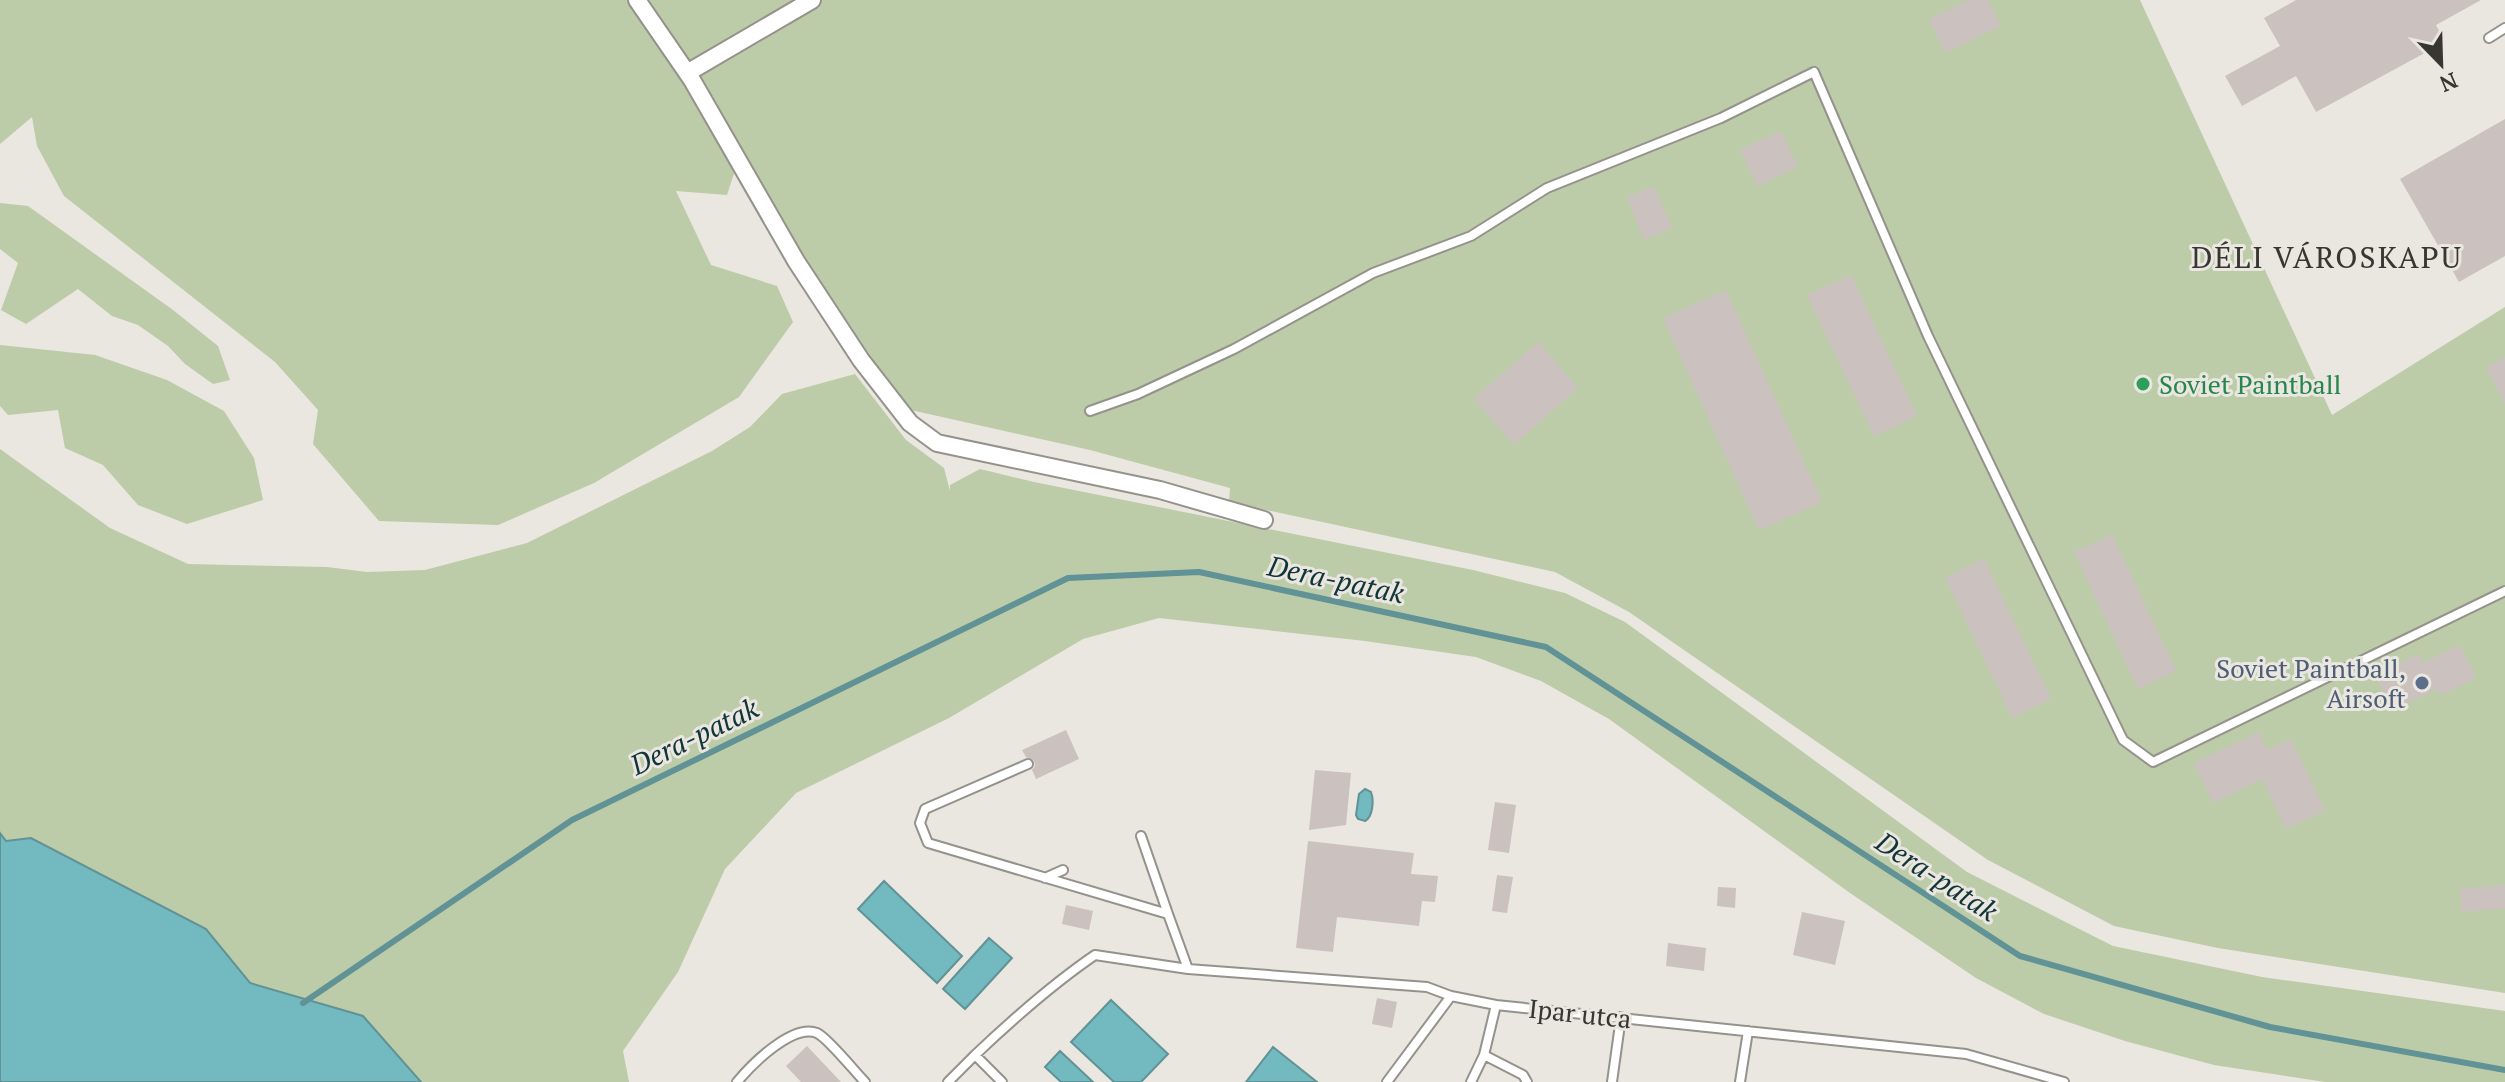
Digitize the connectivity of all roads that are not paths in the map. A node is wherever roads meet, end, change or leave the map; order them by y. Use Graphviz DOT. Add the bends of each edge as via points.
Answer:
graph roads {
  1 [pos="637,0"];
  2 [pos="812,0"];
  3 [pos="2505,28"];
  4 [pos="2489,38"];
  5 [pos="687,73"];
  6 [pos="1090,411"];
  7 [pos="1264,520"];
  8 [pos="2505,591"];
  9 [pos="1028,764"];
  10 [pos="1141,836"];
  11 [pos="1063,870"];
  12 [pos="1045,878"];
  13 [pos="1168,914"];
  14 [pos="1188,969"];
  15 [pos="1451,996"];
  16 [pos="1496,1005"];
  17 [pos="1621,1017"];
  18 [pos="1748,1031"];
  19 [pos="975,1055"];
  20 [pos="1484,1055"];
  21 [pos="737,1082"];
  22 [pos="865,1082"];
  23 [pos="948,1082"];
  24 [pos="1002,1082"];
  25 [pos="1387,1082"];
  26 [pos="1471,1082"];
  27 [pos="1527,1082"];
  28 [pos="1612,1082"];
  29 [pos="1740,1082"];
  30 [pos="2064,1082"];
  1 -- 5 [label="street"];
  2 -- 5 [label="street"];
  3 -- 4 [label="lane"];
  5 -- 7 [label="street" via="796,261 910,423 937,443 1160,490"];
  6 -- 8 [label="lane" via="1234,349 1373,273 1471,236 1547,188 1721,118 1814,72 1928,336 2123,740 2153,762"];
  9 -- 12 [label="lane" via="925,809 920,823 928,843"];
  10 -- 13 [label="lane"];
  11 -- 12 [label="lane"];
  12 -- 13 [label="lane"];
  13 -- 14 [label="lane"];
  14 -- 15 [label="lane, Ipar utca" via="1427,987"];
  14 -- 19 [label="lane, Ipar utca" via="1095,955 1022,1010"];
  15 -- 16 [label="lane, Ipar utca"];
  15 -- 25 [label="lane"];
  16 -- 17 [label="lane, Ipar utca"];
  16 -- 20 [label="lane"];
  17 -- 18 [label="lane, Ipar utca"];
  17 -- 28 [label="lane"];
  18 -- 29 [label="lane"];
  18 -- 30 [label="lane, Ipar utca" via="1966,1054"];
  19 -- 23 [label="lane"];
  19 -- 24 [label="lane"];
  20 -- 26 [label="lane"];
  20 -- 27 [label="lane"];
  21 -- 22 [label="lane" via="802,1030 819,1034"];
}
